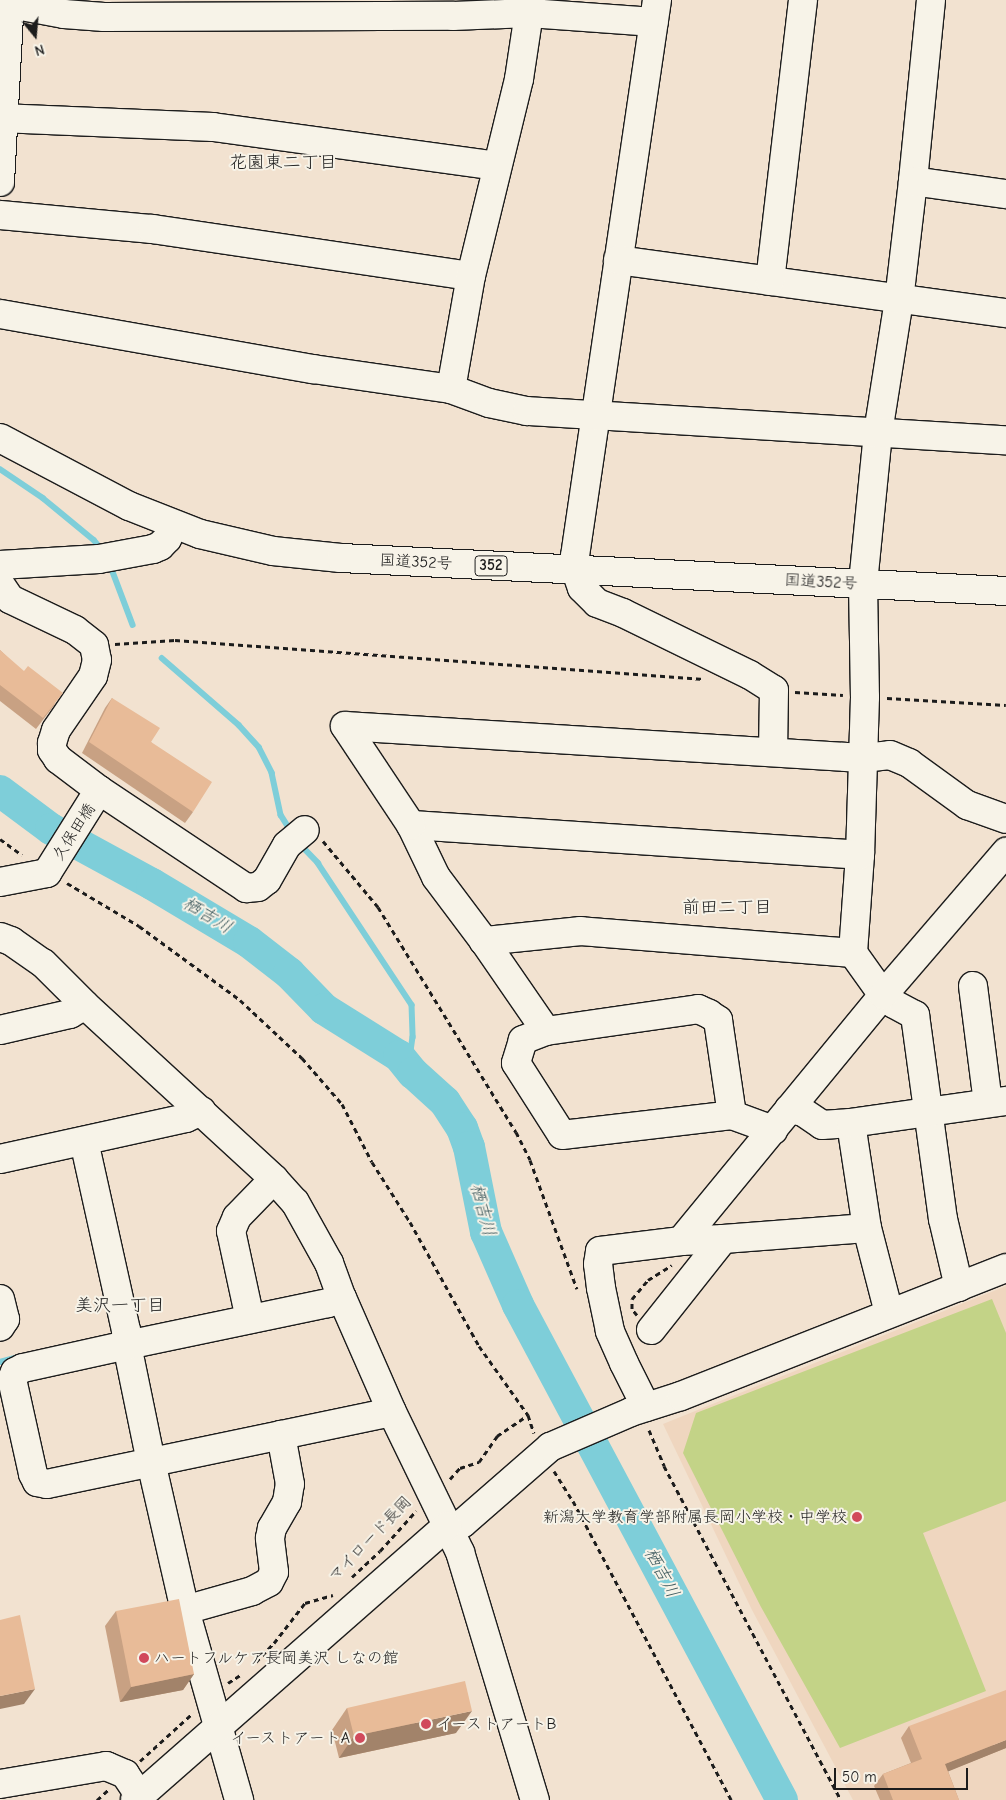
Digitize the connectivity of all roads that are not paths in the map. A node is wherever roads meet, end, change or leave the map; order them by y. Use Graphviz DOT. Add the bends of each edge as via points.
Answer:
graph roads {
  1 [pos="803,0"];
  2 [pos="931,0"];
  3 [pos="7,2"];
  4 [pos="530,7"];
  5 [pos="655,11"];
  6 [pos="2,118"];
  7 [pos="496,166"];
  8 [pos="913,181"];
  9 [pos="0,182"];
  10 [pos="1006,194"];
  11 [pos="0,215"];
  12 [pos="618,260"];
  13 [pos="471,276"];
  14 [pos="770,281"];
  15 [pos="899,300"];
  16 [pos="1006,313"];
  17 [pos="0,314"];
  18 [pos="451,390"];
  19 [pos="596,415"];
  20 [pos="878,433"];
  21 [pos="0,438"];
  22 [pos="1006,440"];
  23 [pos="174,525"];
  24 [pos="0,565"];
  25 [pos="576,571"];
  26 [pos="0,584"];
  27 [pos="863,584"];
  28 [pos="1006,591"];
  29 [pos="773,752"];
  30 [pos="863,758"];
  31 [pos="98,793"];
  32 [pos="1006,819"];
  33 [pos="411,826"];
  34 [pos="296,837"];
  35 [pos="1006,852"];
  36 [pos="860,855"];
  37 [pos="0,882"];
  38 [pos="0,937"];
  39 [pos="484,942"];
  40 [pos="853,953"];
  41 [pos="973,986"];
  42 [pos="883,994"];
  43 [pos="85,1005"];
  44 [pos="0,1030"];
  45 [pos="546,1031"];
  46 [pos="997,1102"];
  47 [pos="789,1109"];
  48 [pos="201,1111"];
  49 [pos="927,1112"];
  50 [pos="732,1116"];
  51 [pos="851,1123"];
  52 [pos="773,1130"];
  53 [pos="84,1142"];
  54 [pos="0,1159"];
  55 [pos="274,1179"];
  56 [pos="868,1228"];
  57 [pos="723,1239"];
  58 [pos="680,1241"];
  59 [pos="1006,1268"];
  60 [pos="959,1287"];
  61 [pos="342,1298"];
  62 [pos="0,1299"];
  63 [pos="889,1313"];
  64 [pos="250,1319"];
  65 [pos="0,1327"];
  66 [pos="651,1330"];
  67 [pos="127,1345"];
  68 [pos="392,1412"];
  69 [pos="641,1414"];
  70 [pos="281,1434"];
  71 [pos="151,1462"];
  72 [pos="448,1529"];
  73 [pos="185,1610"];
  74 [pos="217,1727"];
  75 [pos="0,1784"];
  76 [pos="0,1794"];
  77 [pos="138,1798"];
  78 [pos="2,1800"];
  79 [pos="239,1800"];
  80 [pos="535,1800"];
  1 -- 14 [label="main road"];
  2 -- 8 [label="main road"];
  3 -- 4 [label="main road" via="64,14 104,17 453,16"];
  3 -- 6 [label="main road"];
  4 -- 5 [label="main road"];
  4 -- 7 [label="main road" via="519,79"];
  5 -- 12 [label="main road"];
  6 -- 7 [label="main road" via="213,127"];
  6 -- 9 [label="main road"];
  7 -- 13 [label="main road"];
  8 -- 10 [label="main road"];
  8 -- 15 [label="main road"];
  11 -- 13 [label="main road" via="152,229"];
  12 -- 14 [label="main road"];
  12 -- 19 [label="main road"];
  13 -- 18 [label="main road"];
  14 -- 15 [label="main road"];
  15 -- 16 [label="main road"];
  15 -- 20 [label="main road"];
  17 -- 18 [label="main road"];
  18 -- 19 [label="main road" via="527,411"];
  19 -- 20 [label="main road"];
  19 -- 25 [label="main road" via="575,556"];
  20 -- 22 [label="main road"];
  20 -- 27 [label="main road"];
  21 -- 23 [label="main road, 国道352号 / 352" via="89,487"];
  23 -- 24 [label="main road" via="160,546 107,558"];
  23 -- 25 [label="main road, 国道352号 / 352" via="274,552"];
  25 -- 27 [label="main road, 国道352号 / 352"];
  25 -- 29 [label="main road" via="582,588 597,602 750,675 774,690"];
  26 -- 31 [label="main road" via="10,598 75,630 94,645 98,660 93,676 56,730 52,750"];
  27 -- 28 [label="main road, 国道352号 / 352"];
  27 -- 30 [label="main road"];
  29 -- 30 [label="main road"];
  29 -- 33 [label="main road" via="345,726"];
  30 -- 32 [label="main road" via="890,755 910,763 967,805"];
  30 -- 36 [label="main road"];
  31 -- 34 [label="main road" via="246,888 258,887 267,880"];
  31 -- 37 [label="main road, 久保田橋" via="49,870"];
  33 -- 36 [label="main road"];
  33 -- 39 [label="main road" via="436,877"];
  35 -- 42 [label="main road"];
  36 -- 40 [label="main road"];
  38 -- 43 [label="main road" via="43,963"];
  39 -- 40 [label="main road" via="581,931"];
  39 -- 45 [label="main road"];
  40 -- 42 [label="main road"];
  41 -- 46 [label="main road"];
  42 -- 47 [label="main road"];
  42 -- 49 [label="main road" via="915,1015"];
  43 -- 44 [label="main road" via="70,1014"];
  43 -- 48 [label="main road"];
  45 -- 50 [label="main road" via="698,1009 709,1014 718,1020"];
  45 -- 50 [label="main road" via="523,1040 516,1063 562,1134"];
  46 -- 49 [label="main road"];
  47 -- 51 [label="main road" via="803,1112 822,1125"];
  47 -- 52 [label="main road"];
  48 -- 53 [label="main road" via="186,1118"];
  48 -- 55 [label="main road"];
  49 -- 51 [label="main road"];
  49 -- 60 [label="main road" via="943,1218"];
  50 -- 52 [label="main road"];
  51 -- 56 [label="main road"];
  52 -- 58 [label="main road"];
  53 -- 54 [label="main road"];
  53 -- 67 [label="main road"];
  55 -- 61 [label="main road" via="296,1202 315,1234"];
  55 -- 64 [label="main road" via="236,1217 231,1231"];
  56 -- 57 [label="main road"];
  56 -- 63 [label="main road"];
  57 -- 58 [label="main road"];
  57 -- 66 [label="main road"];
  58 -- 69 [label="main road" via="600,1252 600,1288 610,1331"];
  59 -- 60 [label="main road"];
  60 -- 63 [label="main road"];
  61 -- 64 [label="main road" via="328,1304"];
  61 -- 68 [label="main road"];
  62 -- 65 [label="main road" via="5,1319"];
  63 -- 69 [label="main road"];
  64 -- 67 [label="main road"];
  67 -- 71 [label="main road"];
  67 -- 71 [label="main road" via="23,1368 15,1372 12,1379 37,1482 47,1484"];
  68 -- 70 [label="main road"];
  68 -- 72 [label="main road"];
  69 -- 72 [label="main road" via="543,1452 463,1523"];
  70 -- 71 [label="main road"];
  70 -- 73 [label="main road" via="290,1484 287,1502 272,1528 274,1572 269,1582 252,1591"];
  71 -- 73 [label="main road"];
  72 -- 74 [label="main road"];
  72 -- 80 [label="main road" via="460,1552"];
  73 -- 74 [label="main road"];
  74 -- 77 [label="main road"];
  74 -- 79 [label="main road"];
  75 -- 77 [label="main road" via="106,1766 126,1774"];
  76 -- 78 [label="main road"];
}
